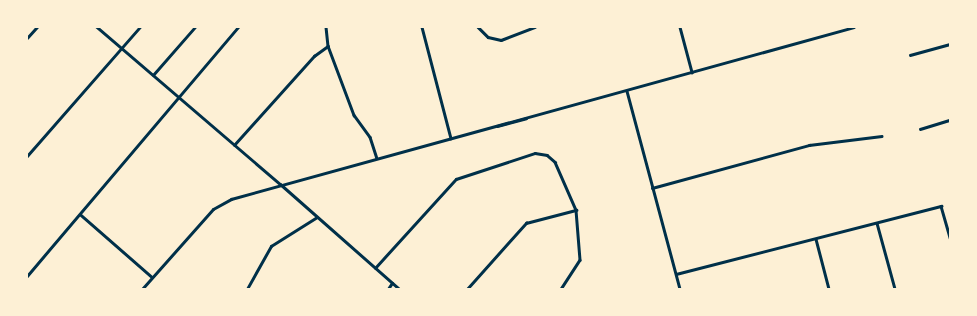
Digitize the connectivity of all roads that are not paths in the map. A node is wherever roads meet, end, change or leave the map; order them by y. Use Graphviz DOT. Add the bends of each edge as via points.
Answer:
graph roads {
  1 [pos="37,27"];
  2 [pos="97,27"];
  3 [pos="140,27"];
  4 [pos="194,27"];
  5 [pos="238,27"];
  6 [pos="326,27"];
  7 [pos="422,27"];
  8 [pos="478,27"];
  9 [pos="536,27"];
  10 [pos="680,27"];
  11 [pos="834,27"];
  12 [pos="854,27"];
  13 [pos="835,32"];
  14 [pos="27,38"];
  15 [pos="950,44"];
  16 [pos="328,46"];
  17 [pos="122,48"];
  18 [pos="910,55"];
  19 [pos="692,72"];
  20 [pos="153,75"];
  21 [pos="627,91"];
  22 [pos="180,98"];
  23 [pos="950,120"];
  24 [pos="920,129"];
  25 [pos="881,136"];
  26 [pos="450,138"];
  27 [pos="234,145"];
  28 [pos="27,156"];
  29 [pos="377,158"];
  30 [pos="280,184"];
  31 [pos="652,188"];
  32 [pos="576,210"];
  33 [pos="81,215"];
  34 [pos="317,217"];
  35 [pos="876,223"];
  36 [pos="950,238"];
  37 [pos="816,239"];
  38 [pos="375,268"];
  39 [pos="676,274"];
  40 [pos="27,276"];
  41 [pos="152,277"];
  42 [pos="392,284"];
  43 [pos="142,289"];
  44 [pos="247,289"];
  45 [pos="388,289"];
  46 [pos="399,289"];
  47 [pos="467,289"];
  48 [pos="561,289"];
  49 [pos="680,289"];
  50 [pos="829,289"];
  51 [pos="895,289"];
  1 -- 14 [label="street"];
  2 -- 17 [label="street"];
  3 -- 17 [label="street"];
  4 -- 20 [label="street"];
  5 -- 22 [label="street" via="182,90"];
  6 -- 16 [label="street"];
  7 -- 26 [label="street"];
  8 -- 9 [label="street" via="488,37 501,40"];
  10 -- 19 [label="street"];
  11 -- 13 [label="street"];
  12 -- 13 [label="street"];
  13 -- 19 [label="street"];
  15 -- 18 [label="street"];
  16 -- 27 [label="street" via="314,56"];
  16 -- 29 [label="street" via="354,115 370,138"];
  17 -- 20 [label="street"];
  17 -- 28 [label="street"];
  19 -- 21 [label="street"];
  20 -- 22 [label="street"];
  21 -- 26 [label="street"];
  21 -- 31 [label="street"];
  22 -- 27 [label="street"];
  22 -- 33 [label="street"];
  23 -- 24 [label="street"];
  25 -- 31 [label="street" via="809,145"];
  26 -- 29 [label="street"];
  27 -- 30 [label="street"];
  29 -- 30 [label="street"];
  30 -- 34 [label="street"];
  30 -- 41 [label="street" via="213,209"];
  31 -- 39 [label="street"];
  32 -- 38 [label="street" via="555,162 547,155 535,153 456,179"];
  32 -- 47 [label="street" via="526,223"];
  32 -- 48 [label="street" via="580,260"];
  33 -- 40 [label="street"];
  33 -- 41 [label="street"];
  34 -- 38 [label="street"];
  34 -- 44 [label="street" via="271,246"];
  35 -- 36 [label="street" via="941,206"];
  35 -- 37 [label="street"];
  35 -- 51 [label="street"];
  37 -- 39 [label="street"];
  37 -- 50 [label="street"];
  38 -- 42 [label="street"];
  39 -- 49 [label="street"];
  41 -- 43 [label="street"];
  42 -- 45 [label="street"];
  42 -- 46 [label="street"];
}
